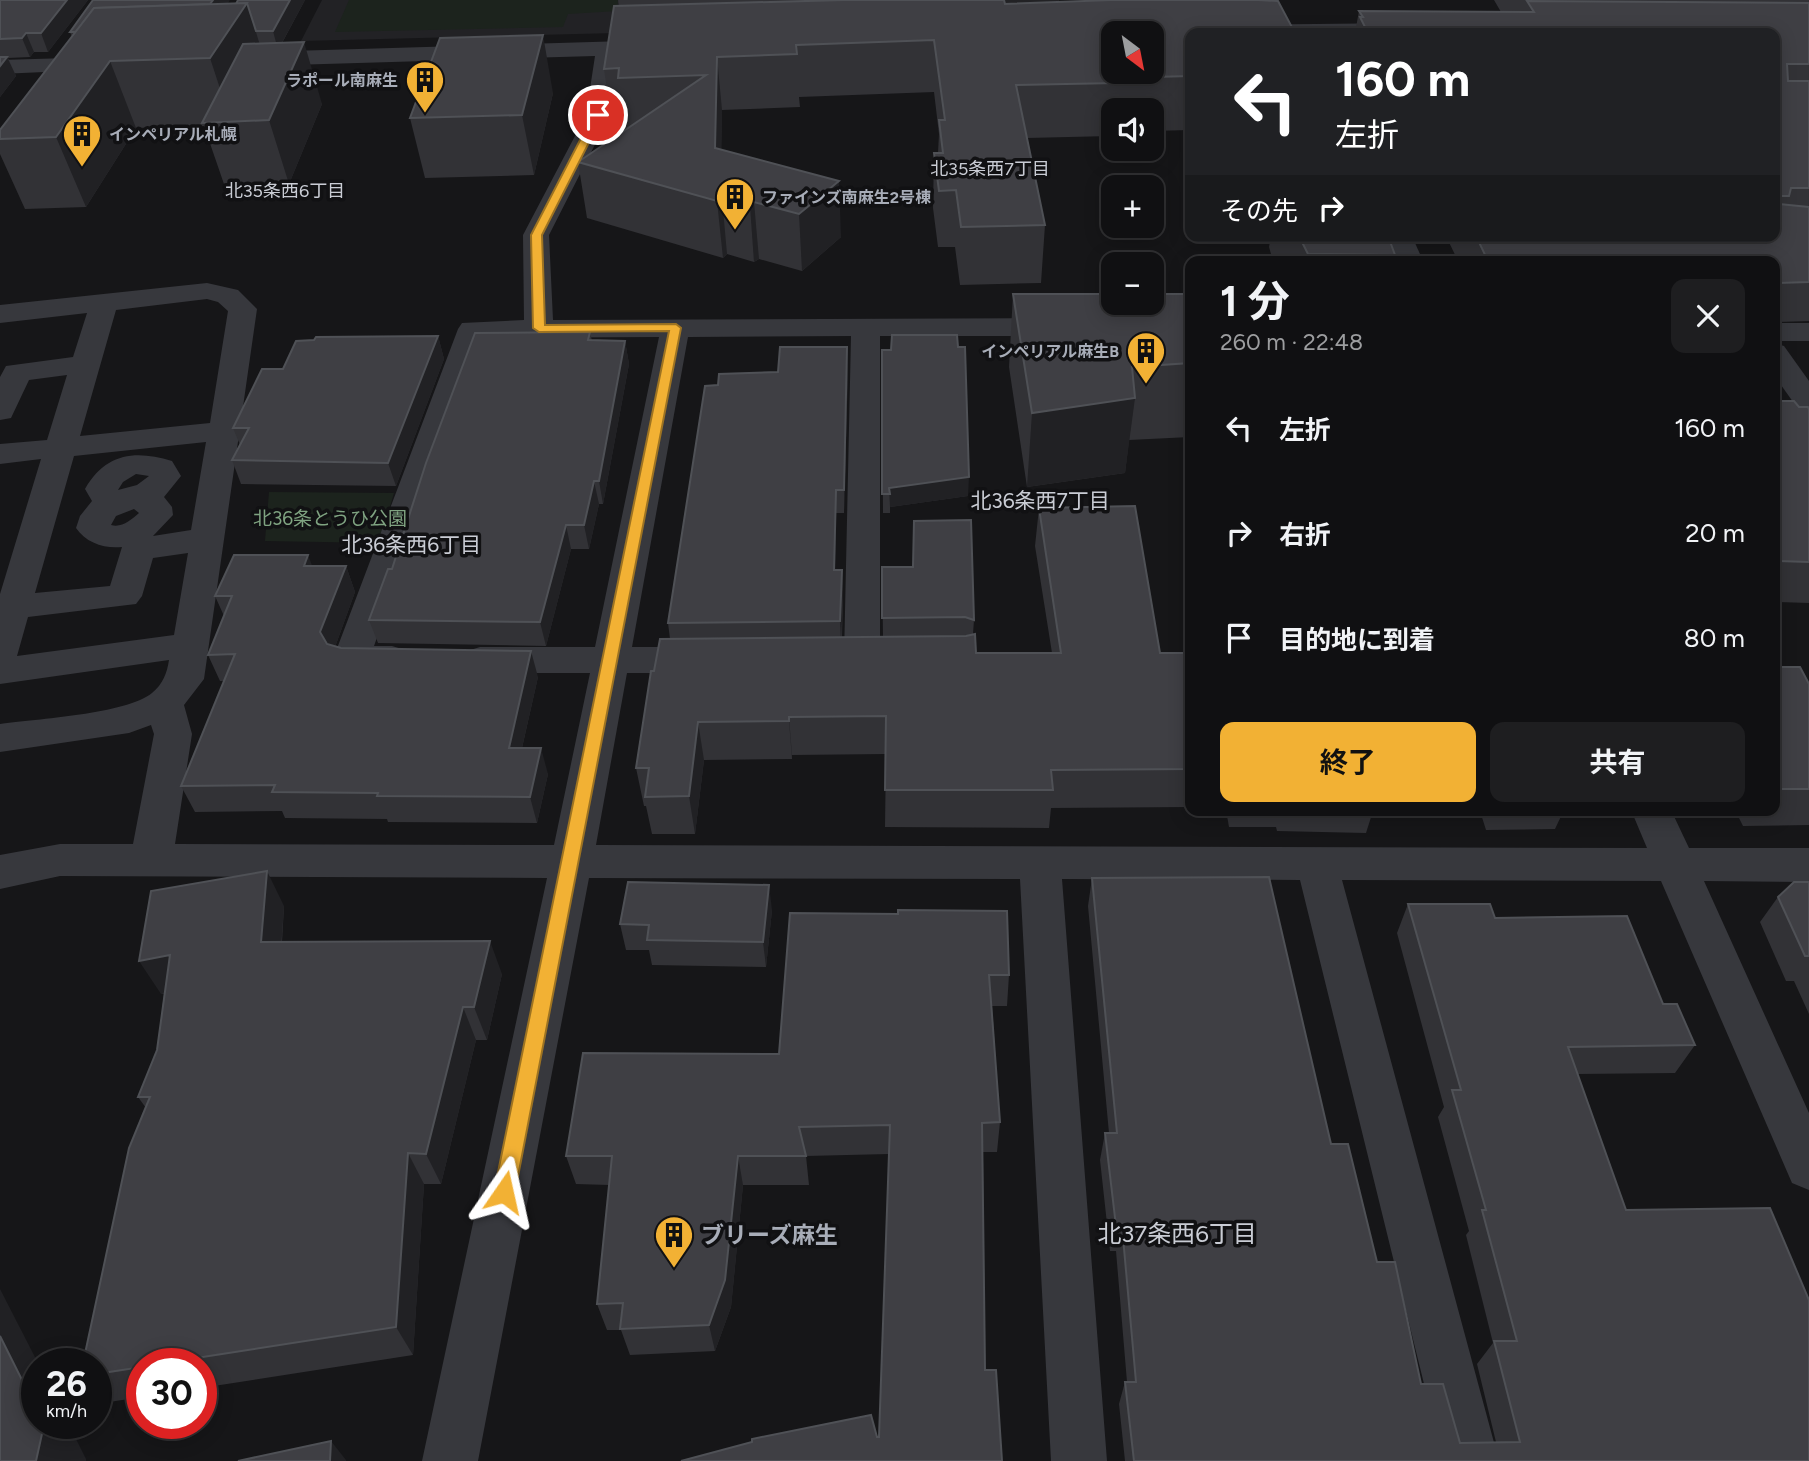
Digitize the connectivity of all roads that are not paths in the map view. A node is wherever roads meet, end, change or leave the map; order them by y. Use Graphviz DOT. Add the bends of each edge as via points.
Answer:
graph roads {
  1 [pos="1300,8"];
  2 [pos="1308,28"];
  3 [pos="1185,32"];
  4 [pos="1164,33"];
  5 [pos="69,43"];
  6 [pos="677,47"];
  7 [pos="607,49"];
  8 [pos="234,60"];
  9 [pos="119,63"];
  10 [pos="52,65"];
  11 [pos="0,67"];
  12 [pos="37,85"];
  13 [pos="104,302"];
  14 [pos="0,314"];
  15 [pos="866,327"];
  16 [pos="1095,327"];
  17 [pos="539,328"];
  18 [pos="676,328"];
  19 [pos="1780,332"];
  20 [pos="1809,332"];
  21 [pos="0,350"];
  22 [pos="90,351"];
  23 [pos="1780,361"];
  24 [pos="1809,403"];
  25 [pos="0,411"];
  26 [pos="224,431"];
  27 [pos="61,448"];
  28 [pos="141,451"];
  29 [pos="0,454"];
  30 [pos="209,523"];
  31 [pos="9,592"];
  32 [pos="190,645"];
  33 [pos="0,653"];
  34 [pos="900,658"];
  35 [pos="737,660"];
  36 [pos="610,662"];
  37 [pos="0,671"];
  38 [pos="165,703"];
  39 [pos="0,738"];
  40 [pos="1654,816"];
  41 [pos="151,861"];
  42 [pos="571,863"];
  43 [pos="1040,863"];
  44 [pos="1317,864"];
  45 [pos="1675,865"];
  46 [pos="1809,865"];
  47 [pos="0,872"];
  48 [pos="1794,1098"];
  49 [pos="1809,1167"];
  50 [pos="450,1461"];
  51 [pos="1079,1461"];
  52 [pos="1471,1461"];
  1 -- 2 [label="street"];
  3 -- 4 [label="street"];
  5 -- 10 [label="street"];
  6 -- 7 [label="street"];
  7 -- 8 [label="street"];
  7 -- 17 [label="street" via="598,115 537,235"];
  9 -- 10 [label="street"];
  10 -- 11 [label="street"];
  10 -- 12 [label="street"];
  13 -- 14 [label="street"];
  13 -- 22 [label="street"];
  13 -- 26 [label="street" via="206,291 228,296 243,309"];
  15 -- 16 [label="street"];
  15 -- 18 [label="street"];
  15 -- 34 [label="street" via="848,658"];
  17 -- 18 [label="street"];
  17 -- 36 [label="street" via="472,329 351,659"];
  18 -- 36 [label="street"];
  19 -- 20 [label="street"];
  21 -- 22 [label="street"];
  22 -- 25 [label="street" via="17,372"];
  22 -- 27 [label="street"];
  23 -- 24 [label="street"];
  26 -- 28 [label="street"];
  26 -- 30 [label="street"];
  27 -- 28 [label="street"];
  27 -- 29 [label="street"];
  27 -- 31 [label="street"];
  28 -- 30 [label="street" via="165,476 138,505"];
  30 -- 31 [label="street" via="138,549 124,596"];
  30 -- 32 [label="street"];
  31 -- 33 [label="street"];
  32 -- 37 [label="street"];
  32 -- 38 [label="street" via="185,679"];
  35 -- 36 [label="street"];
  36 -- 42 [label="street"];
  38 -- 39 [label="street" via="129,719"];
  38 -- 41 [label="street" via="173,734"];
  40 -- 45 [label="street"];
  41 -- 42 [label="street"];
  41 -- 47 [label="street" via="60,860"];
  42 -- 43 [label="street"];
  42 -- 50 [label="street"];
  43 -- 44 [label="street"];
  43 -- 51 [label="street"];
  44 -- 45 [label="street"];
  44 -- 52 [label="street"];
  45 -- 46 [label="street"];
  45 -- 48 [label="street"];
  48 -- 49 [label="street"];
}
